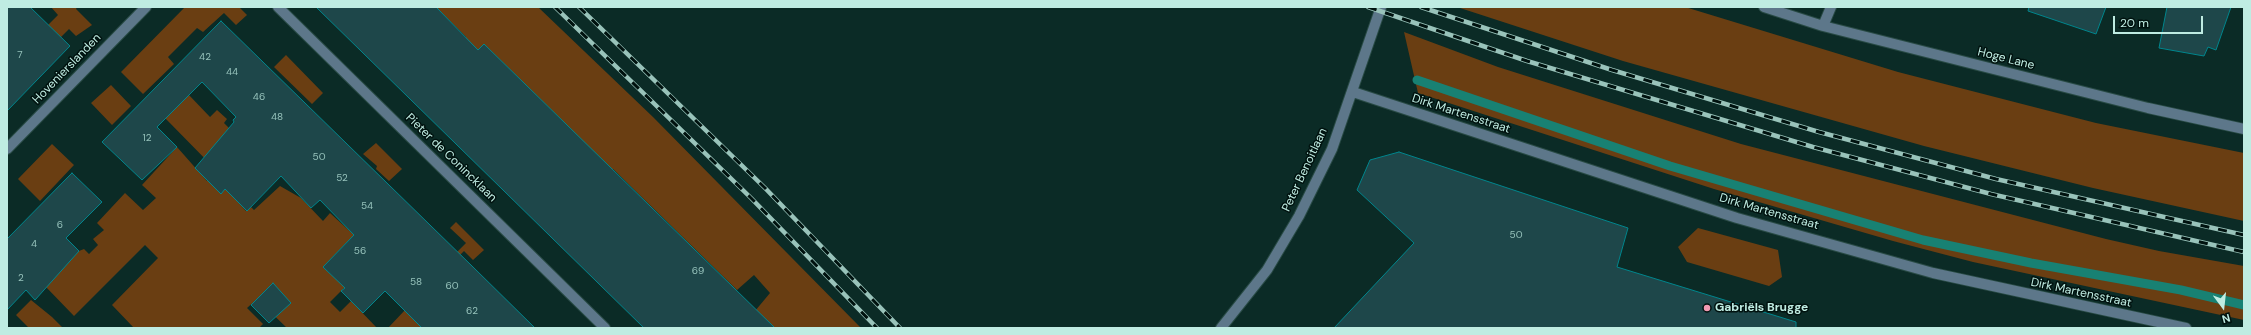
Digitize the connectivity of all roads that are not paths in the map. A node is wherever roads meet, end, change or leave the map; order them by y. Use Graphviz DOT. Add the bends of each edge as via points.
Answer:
graph roads {
  1 [pos="146,7"];
  2 [pos="278,7"];
  3 [pos="1381,7"];
  4 [pos="1764,7"];
  5 [pos="1831,7"];
  6 [pos="1824,26"];
  7 [pos="1353,92"];
  8 [pos="2244,129"];
  9 [pos="7,149"];
  10 [pos="605,328"];
  11 [pos="1221,328"];
  12 [pos="2186,328"];
  1 -- 9 [label="street, Hovenierslanden"];
  2 -- 10 [label="street, Pieter de Conincklaan"];
  3 -- 7 [label="street, Peter Benoitlaan"];
  4 -- 6 [label="street, Hoge Lane"];
  5 -- 6 [label="street"];
  6 -- 8 [label="street, Hoge Lane" via="2148,108"];
  7 -- 11 [label="street, Peter Benoitlaan" via="1332,149 1299,216 1266,270"];
  7 -- 12 [label="street, Dirk Martensstraat" via="1745,220 1933,273"];
}
